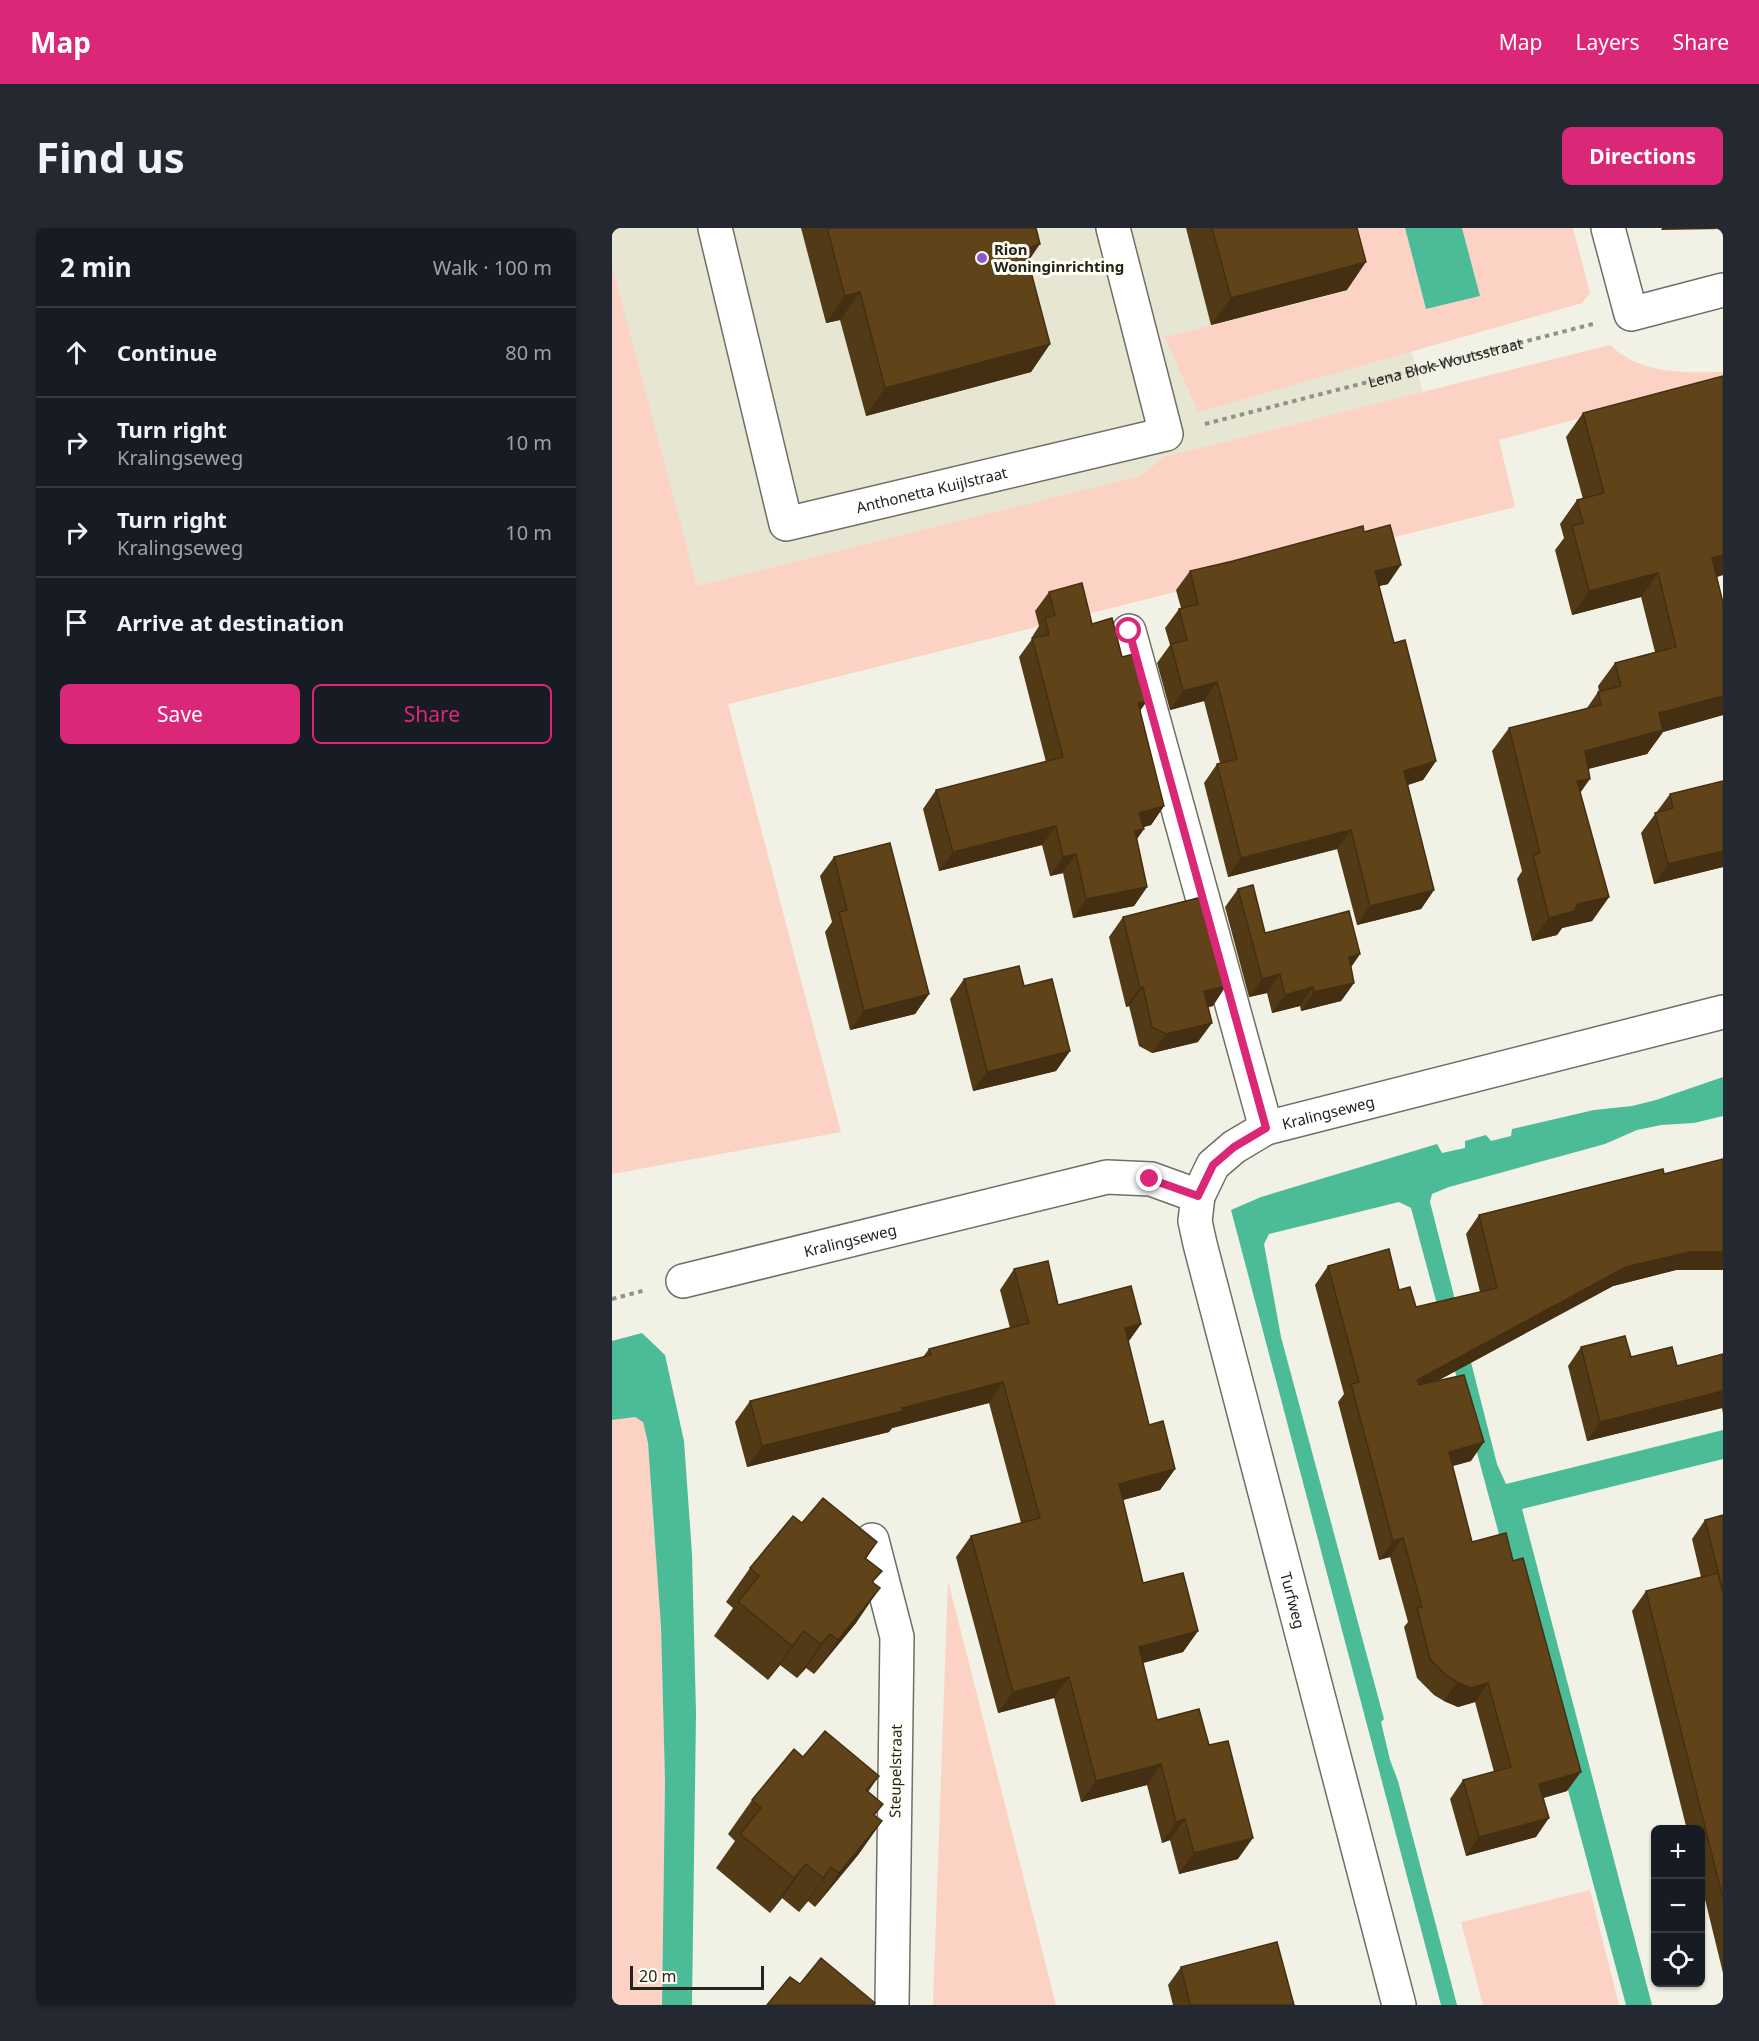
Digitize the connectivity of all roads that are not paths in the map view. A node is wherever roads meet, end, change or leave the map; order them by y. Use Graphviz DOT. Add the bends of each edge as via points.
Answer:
graph roads {
  1 [pos="715,228"];
  2 [pos="1113,228"];
  3 [pos="1608,228"];
  4 [pos="1723,290"];
  5 [pos="1129,631"];
  6 [pos="1723,1012"];
  7 [pos="1266,1128"];
  8 [pos="1198,1196"];
  9 [pos="683,1281"];
  10 [pos="872,1540"];
  11 [pos="892,2005"];
  12 [pos="1399,2005"];
  1 -- 2 [label="street, Anthonetta Kuijlstraat" via="786,524 1166,434"];
  3 -- 4 [label="street" via="1632,314"];
  5 -- 7 [label="street"];
  6 -- 7 [label="street, Kralingseweg"];
  7 -- 8 [label="street, Kralingseweg" via="1213,1165"];
  8 -- 9 [label="street, Kralingseweg" via="1150,1179 1107,1177"];
  8 -- 12 [label="street, Turfweg" via="1195,1221 1200,1244"];
  10 -- 11 [label="street, Steupelstraat" via="897,1637"];
}
